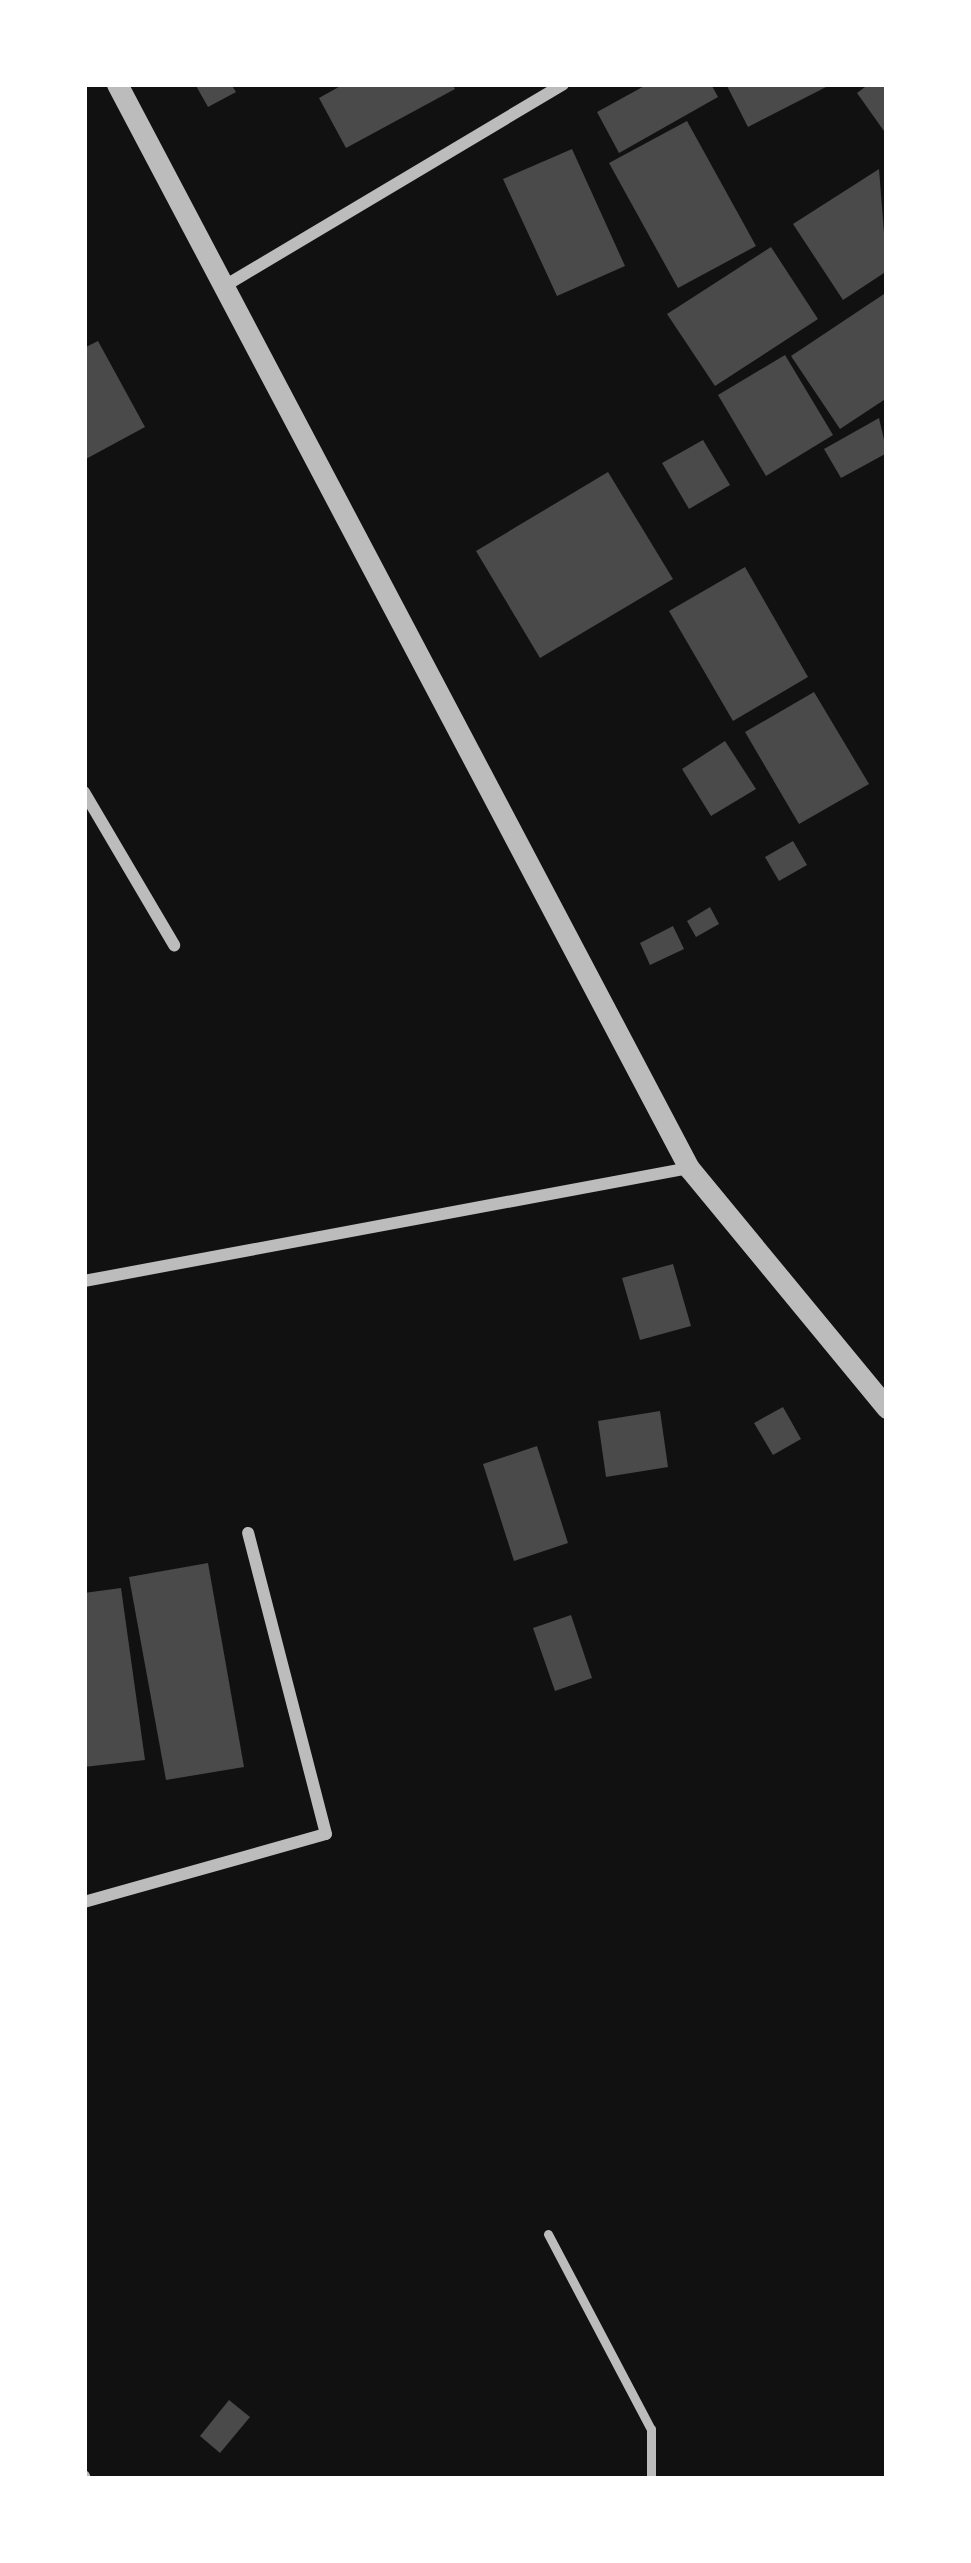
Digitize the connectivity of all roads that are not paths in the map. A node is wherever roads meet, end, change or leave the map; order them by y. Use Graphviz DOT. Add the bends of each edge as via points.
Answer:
graph roads {
  1 [pos="117,84"];
  2 [pos="563,84"];
  3 [pos="228,284"];
  4 [pos="84,792"];
  5 [pos="174,945"];
  6 [pos="689,1168"];
  7 [pos="84,1281"];
  8 [pos="887,1408"];
  9 [pos="248,1533"];
  10 [pos="84,1902"];
  11 [pos="548,2234"];
  12 [pos="650,2479"];
  1 -- 3 [label="street"];
  2 -- 3 [label="street"];
  3 -- 6 [label="street"];
  4 -- 5 [label="street"];
  6 -- 7 [label="street"];
  6 -- 8 [label="street"];
  9 -- 10 [label="street" via="326,1834"];
  11 -- 12 [label="lane" via="651,2429"];
}
